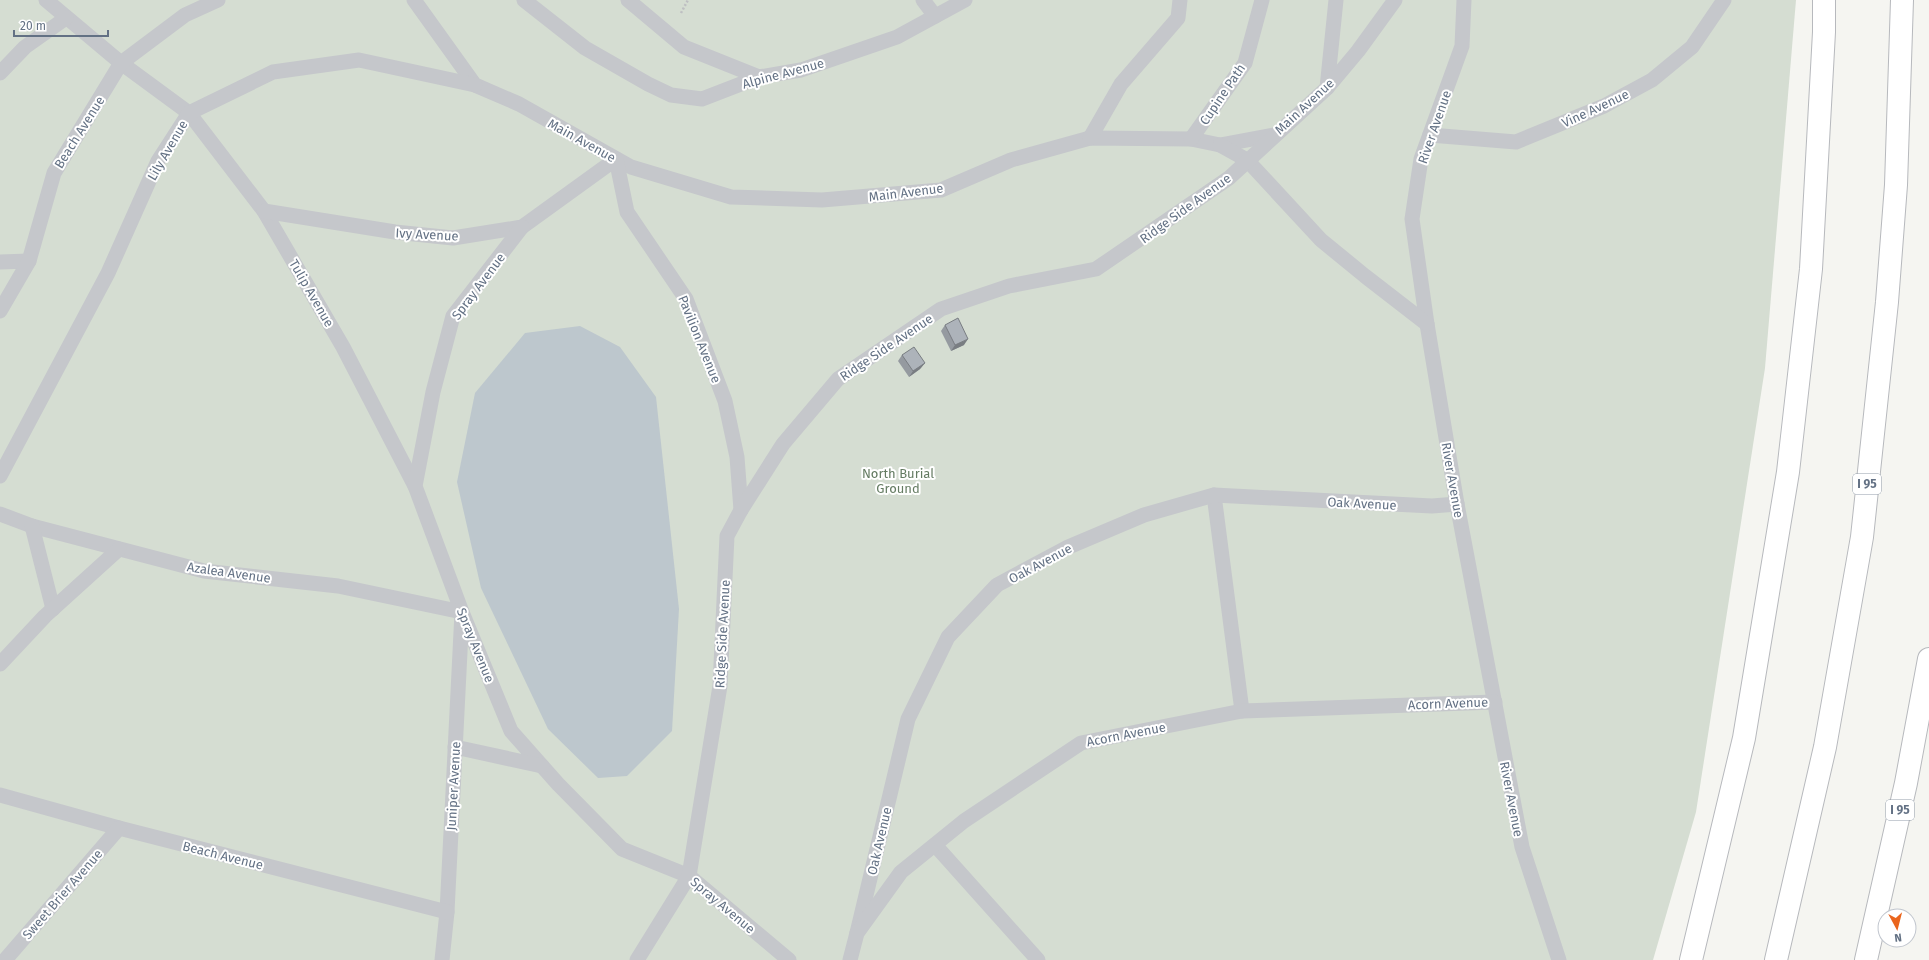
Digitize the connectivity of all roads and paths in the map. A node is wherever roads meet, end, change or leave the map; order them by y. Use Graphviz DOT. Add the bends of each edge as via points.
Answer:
graph roads {
  1 [pos="46,0"];
  2 [pos="218,0"];
  3 [pos="414,0"];
  4 [pos="524,0"];
  5 [pos="628,0"];
  6 [pos="923,0"];
  7 [pos="964,0"];
  8 [pos="1180,0"];
  9 [pos="1262,0"];
  10 [pos="1336,0"];
  11 [pos="1395,0"];
  12 [pos="1464,0"];
  13 [pos="1724,0"];
  14 [pos="1824,0"];
  15 [pos="1902,0"];
  16 [pos="934,16"];
  17 [pos="66,18"];
  18 [pos="122,63"];
  19 [pos="0,73"];
  20 [pos="759,77"];
  21 [pos="475,85"];
  22 [pos="1326,88"];
  23 [pos="189,113"];
  24 [pos="1275,135"];
  25 [pos="1430,135"];
  26 [pos="1090,138"];
  27 [pos="1191,139"];
  28 [pos="1220,145"];
  29 [pos="616,159"];
  30 [pos="1247,160"];
  31 [pos="264,211"];
  32 [pos="522,227"];
  33 [pos="29,261"];
  34 [pos="0,262"];
  35 [pos="0,311"];
  36 [pos="1427,324"];
  37 [pos="0,476"];
  38 [pos="415,486"];
  39 [pos="1214,495"];
  40 [pos="1457,504"];
  41 [pos="741,510"];
  42 [pos="0,514"];
  43 [pos="32,526"];
  44 [pos="119,549"];
  45 [pos="53,609"];
  46 [pos="462,612"];
  47 [pos="3,657"];
  48 [pos="1929,659"];
  49 [pos="1495,702"];
  50 [pos="1242,711"];
  51 [pos="455,747"];
  52 [pos="542,766"];
  53 [pos="0,794"];
  54 [pos="120,828"];
  55 [pos="935,845"];
  56 [pos="689,876"];
  57 [pos="447,912"];
  58 [pos="857,933"];
  59 [pos="8,958"];
  60 [pos="442,960"];
  61 [pos="636,960"];
  62 [pos="789,960"];
  63 [pos="850,960"];
  64 [pos="1038,960"];
  65 [pos="1559,960"];
  66 [pos="1691,960"];
  67 [pos="1776,960"];
  68 [pos="1866,960"];
  1 -- 17 [label="lane, Tulip Avenue"];
  2 -- 18 [label="lane, Beach Avenue" via="185,16"];
  3 -- 21 [label="lane"];
  4 -- 20 [label="lane, Alpine Avenue" via="585,48 671,95 702,99"];
  5 -- 20 [label="lane" via="684,47"];
  6 -- 16 [label="lane"];
  7 -- 16 [label="lane, Alpine Avenue"];
  8 -- 26 [label="lane" via="1178,18 1121,84"];
  9 -- 27 [label="lane, Cupine Path" via="1245,63"];
  10 -- 22 [label="lane"];
  11 -- 22 [label="lane, Main Avenue" via="1358,51"];
  12 -- 25 [label="lane, River Avenue" via="1462,46"];
  13 -- 25 [label="lane, Vine Avenue" via="1692,47 1652,80 1604,106 1516,142"];
  14 -- 66 [label="highway" via="1811,269 1788,472 1744,738"];
  15 -- 67 [label="highway, I 95" via="1896,185 1887,302 1862,537 1825,747"];
  16 -- 20 [label="lane, Alpine Avenue" via="897,37 801,70"];
  17 -- 18 [label="lane, Tulip Avenue"];
  17 -- 19 [label="lane" via="25,47"];
  18 -- 23 [label="lane, Tulip Avenue"];
  18 -- 33 [label="lane, Beach Avenue" via="54,173"];
  21 -- 23 [label="lane, Lily Avenue" via="359,60 273,72"];
  21 -- 29 [label="lane, Main Avenue" via="520,104"];
  22 -- 24 [label="lane, Main Avenue"];
  23 -- 31 [label="lane, Tulip Avenue"];
  23 -- 37 [label="lane, Lily Avenue" via="158,161 108,273"];
  24 -- 28 [label="lane, Main Avenue"];
  24 -- 30 [label="lane, Ridge Side Avenue"];
  25 -- 36 [label="lane, River Avenue" via="1421,159 1412,219"];
  26 -- 27 [label="lane, Main Avenue"];
  26 -- 29 [label="lane, Main Avenue" via="1011,160 941,190 822,200 731,197 631,167"];
  27 -- 28 [label="lane, Main Avenue"];
  28 -- 30 [label="lane"];
  29 -- 32 [label="lane, Ivy Avenue"];
  29 -- 41 [label="lane, Pavilion Avenue" via="627,212 686,299 725,401 738,456"];
  30 -- 36 [label="lane" via="1321,240"];
  30 -- 41 [label="lane, Ridge Side Avenue" via="1229,178 1096,270 1009,286 941,310 838,379 783,444"];
  31 -- 32 [label="lane, Ivy Avenue" via="395,232 453,238"];
  31 -- 38 [label="lane, Tulip Avenue" via="343,347"];
  32 -- 38 [label="lane, Spray Avenue" via="453,316 433,392"];
  33 -- 34 [label="lane"];
  33 -- 35 [label="lane, Beach Avenue"];
  36 -- 40 [label="lane, River Avenue"];
  38 -- 46 [label="lane, Spray Avenue"];
  39 -- 40 [label="lane, Oak Avenue" via="1432,506"];
  39 -- 50 [label="lane"];
  39 -- 58 [label="lane, Oak Avenue" via="1144,515 1066,548 997,586 948,637 908,718"];
  40 -- 49 [label="lane, River Avenue"];
  41 -- 56 [label="lane, Ridge Side Avenue" via="727,536 720,686"];
  42 -- 43 [label="lane, Azalea Avenue"];
  43 -- 44 [label="lane, Azalea Avenue"];
  43 -- 45 [label="lane"];
  44 -- 45 [label="lane"];
  44 -- 46 [label="lane, Azalea Avenue" via="204,571 338,586"];
  45 -- 47 [label="lane"];
  46 -- 51 [label="lane, Juniper Avenue"];
  46 -- 52 [label="lane, Spray Avenue" via="511,730"];
  48 -- 68 [label="highway, I 95" via="1903,798"];
  49 -- 50 [label="lane, Acorn Avenue"];
  49 -- 65 [label="lane, River Avenue" via="1522,846"];
  50 -- 55 [label="lane, Acorn Avenue" via="1081,743 964,821"];
  51 -- 52 [label="lane"];
  51 -- 57 [label="lane, Juniper Avenue"];
  52 -- 56 [label="lane, Spray Avenue" via="622,849"];
  53 -- 54 [label="lane, Beach Avenue"];
  54 -- 57 [label="lane, Beach Avenue"];
  54 -- 59 [label="lane, Sweet Brier Avenue"];
  55 -- 58 [label="lane, Acorn Avenue" via="901,872"];
  55 -- 64 [label="lane"];
  56 -- 61 [label="lane, Ridge Side Avenue"];
  56 -- 62 [label="lane, Spray Avenue"];
  57 -- 60 [label="lane, Juniper Avenue"];
  58 -- 63 [label="lane, Acorn Avenue"];
}
